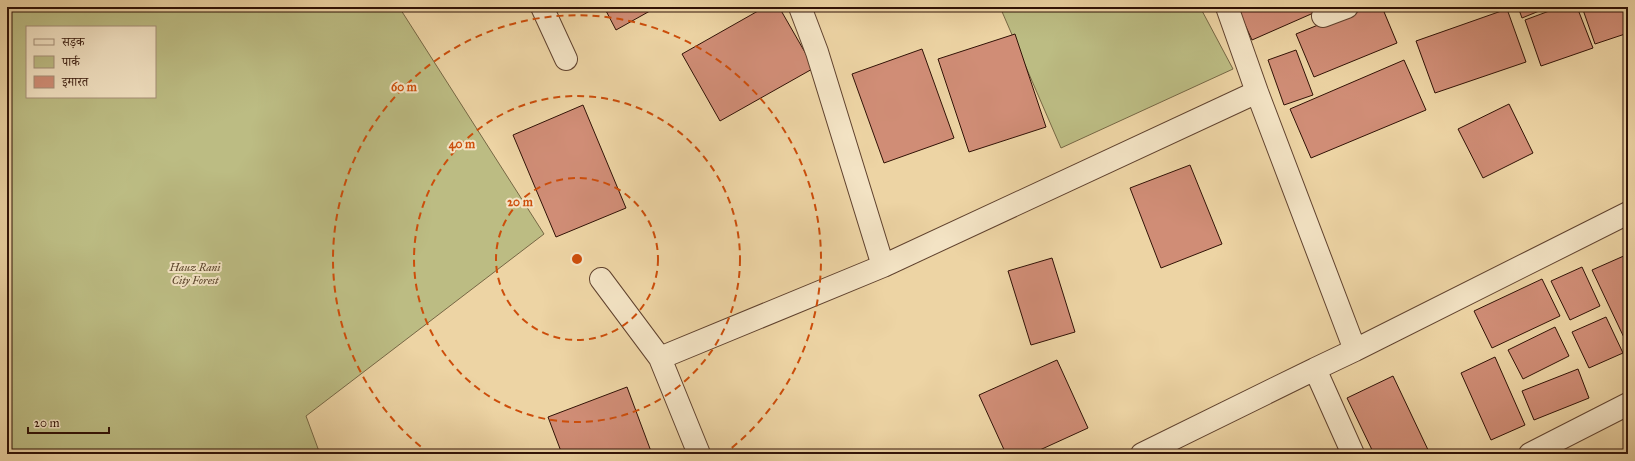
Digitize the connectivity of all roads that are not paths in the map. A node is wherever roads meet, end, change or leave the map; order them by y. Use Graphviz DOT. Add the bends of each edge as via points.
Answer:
graph roads {
  1 [pos="542,7"];
  2 [pos="800,7"];
  3 [pos="1227,7"];
  4 [pos="1347,7"];
  5 [pos="1323,16"];
  6 [pos="566,59"];
  7 [pos="1257,92"];
  8 [pos="1628,212"];
  9 [pos="883,266"];
  10 [pos="601,280"];
  11 [pos="1356,350"];
  12 [pos="660,358"];
  13 [pos="1315,369"];
  14 [pos="1628,404"];
  15 [pos="699,454"];
  16 [pos="1142,454"];
  17 [pos="1353,454"];
  18 [pos="1530,454"];
  1 -- 6 [label="street"];
  2 -- 9 [label="street" via="818,52"];
  3 -- 7 [label="street"];
  4 -- 5 [label="street"];
  7 -- 9 [label="street"];
  7 -- 11 [label="street"];
  8 -- 11 [label="street"];
  9 -- 12 [label="street"];
  10 -- 12 [label="street"];
  11 -- 13 [label="street"];
  12 -- 15 [label="street"];
  13 -- 16 [label="street"];
  13 -- 17 [label="street"];
  14 -- 18 [label="street"];
}
